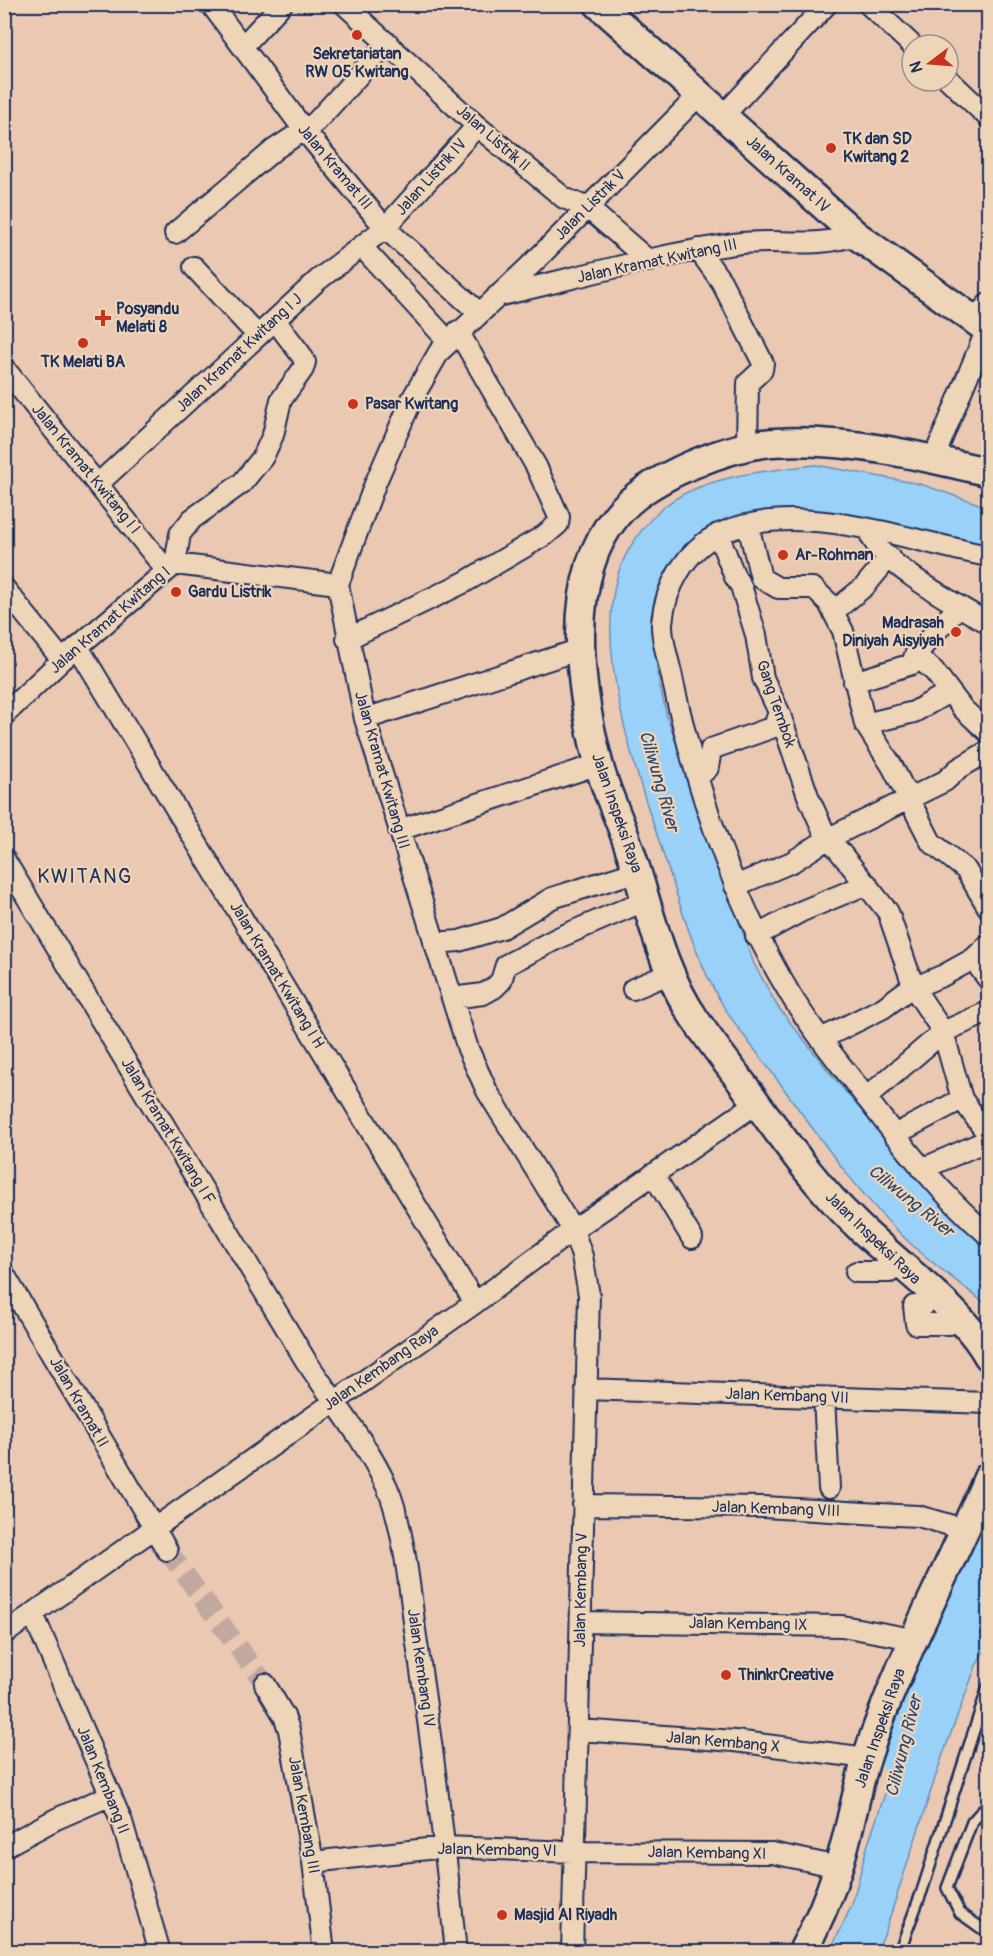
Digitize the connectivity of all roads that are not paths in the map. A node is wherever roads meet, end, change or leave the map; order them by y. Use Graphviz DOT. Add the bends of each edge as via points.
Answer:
graph roads {
  1 [pos="211,4"];
  2 [pos="282,4"];
  3 [pos="344,4"];
  4 [pos="598,4"];
  5 [pos="827,4"];
  6 [pos="868,4"];
  7 [pos="900,34"];
  8 [pos="388,43"];
  9 [pos="243,46"];
  10 [pos="960,90"];
  11 [pos="699,95"];
  12 [pos="723,116"];
  13 [pos="988,117"];
  14 [pos="477,126"];
  15 [pos="304,130"];
  16 [pos="588,208"];
  17 [pos="386,228"];
  18 [pos="175,233"];
  19 [pos="856,236"];
  20 [pos="362,247"];
  21 [pos="698,249"];
  22 [pos="649,261"];
  23 [pos="194,267"];
  24 [pos="495,297"];
  25 [pos="478,312"];
  26 [pos="275,320"];
  27 [pos="984,321"];
  28 [pos="258,336"];
  29 [pos="453,336"];
  30 [pos="4,368"];
  31 [pos="747,446"];
  32 [pos="933,460"];
  33 [pos="988,472"];
  34 [pos="98,484"];
  35 [pos="747,525"];
  36 [pos="869,528"];
  37 [pos="718,534"];
  38 [pos="988,556"];
  39 [pos="889,557"];
  40 [pos="171,568"];
  41 [pos="338,584"];
  42 [pos="4,588"];
  43 [pos="959,606"];
  44 [pos="833,612"];
  45 [pos="988,623"];
  46 [pos="347,639"];
  47 [pos="78,647"];
  48 [pos="581,649"];
  49 [pos="915,655"];
  50 [pos="62,660"];
  51 [pos="854,682"];
  52 [pos="949,692"];
  53 [pos="779,712"];
  54 [pos="4,715"];
  55 [pos="365,718"];
  56 [pos="865,724"];
  57 [pos="988,732"];
  58 [pos="988,751"];
  59 [pos="598,764"];
  60 [pos="699,776"];
  61 [pos="908,800"];
  62 [pos="399,830"];
  63 [pos="829,838"];
  64 [pos="4,860"];
  65 [pos="638,871"];
  66 [pos="867,884"];
  67 [pos="735,886"];
  68 [pos="644,901"];
  69 [pos="987,902"];
  70 [pos="756,936"];
  71 [pos="434,943"];
  72 [pos="988,945"];
  73 [pos="973,959"];
  74 [pos="671,973"];
  75 [pos="988,979"];
  76 [pos="914,988"];
  77 [pos="633,989"];
  78 [pos="452,998"];
  79 [pos="988,1012"];
  80 [pos="943,1032"];
  81 [pos="821,1039"];
  82 [pos="866,1098"];
  83 [pos="962,1099"];
  84 [pos="757,1103"];
  85 [pos="894,1135"];
  86 [pos="988,1140"];
  87 [pos="922,1169"];
  88 [pos="653,1174"];
  89 [pos="988,1212"];
  90 [pos="970,1219"];
  91 [pos="573,1230"];
  92 [pos="988,1235"];
  93 [pos="692,1238"];
  94 [pos="898,1263"];
  95 [pos="856,1272"];
  96 [pos="4,1274"];
  97 [pos="476,1303"];
  98 [pos="988,1356"];
  99 [pos="586,1389"];
  100 [pos="824,1398"];
  101 [pos="333,1401"];
  102 [pos="988,1403"];
  103 [pos="988,1477"];
  104 [pos="829,1488"];
  105 [pos="583,1504"];
  106 [pos="154,1529"];
  107 [pos="967,1530"];
  108 [pos="167,1550"];
  109 [pos="33,1614"];
  110 [pos="581,1622"];
  111 [pos="4,1634"];
  112 [pos="913,1639"];
  113 [pos="265,1684"];
  114 [pos="988,1687"];
  115 [pos="579,1730"];
  116 [pos="867,1758"];
  117 [pos="111,1795"];
  118 [pos="988,1804"];
  119 [pos="4,1847"];
  120 [pos="446,1847"];
  121 [pos="575,1852"];
  122 [pos="313,1862"];
  123 [pos="839,1867"];
  124 [pos="988,1933"];
  125 [pos="160,1952"];
  126 [pos="324,1952"];
  127 [pos="456,1952"];
  128 [pos="572,1952"];
  129 [pos="802,1952"];
  130 [pos="899,1952"];
  1 -- 9 [label="street, Jalan Kramat III"];
  2 -- 9 [label="street"];
  3 -- 8 [label="street, Jalan Listrik II"];
  4 -- 11 [label="street, Jalan Kramat IV"];
  5 -- 12 [label="street"];
  6 -- 7 [label="street"];
  8 -- 14 [label="street, Jalan Listrik II"];
  8 -- 15 [label="street" via="316,122"];
  9 -- 15 [label="street, Jalan Kramat III"];
  10 -- 13 [label="street"];
  11 -- 12 [label="street, Jalan Kramat IV"];
  11 -- 16 [label="street, Jalan Listrik V"];
  12 -- 19 [label="street, Jalan Kramat IV"];
  14 -- 16 [label="street, Jalan Listrik II" via="564,198"];
  14 -- 17 [label="street, Jalan Listrik IV"];
  15 -- 17 [label="street, Jalan Kramat III"];
  15 -- 18 [label="street"];
  16 -- 22 [label="street, Jalan Listrik II"];
  16 -- 24 [label="street, Jalan Listrik V"];
  17 -- 20 [label="street, Jalan Kramat Kwitang I J"];
  17 -- 25 [label="street, Jalan Kramat III"];
  19 -- 21 [label="street, Jalan Kramat Kwitang III" via="834,242 758,241"];
  19 -- 27 [label="street, Jalan Kramat IV"];
  20 -- 26 [label="street, Jalan Kramat Kwitang I J" via="318,280"];
  20 -- 29 [label="street"];
  21 -- 22 [label="street, Jalan Kramat Kwitang III"];
  21 -- 31 [label="street" via="721,281 763,363 762,370 748,383"];
  22 -- 24 [label="street, Jalan Kramat Kwitang III"];
  23 -- 28 [label="street"];
  24 -- 25 [label="street, Jalan Listrik V"];
  25 -- 29 [label="street, Jalan Kramat Kwitang III"];
  26 -- 28 [label="street, Jalan Kramat Kwitang I J"];
  26 -- 40 [label="street" via="302,356 303,369 281,400 263,457 242,483 192,519 180,534"];
  27 -- 32 [label="street"];
  28 -- 34 [label="street, Jalan Kramat Kwitang I J"];
  29 -- 41 [label="street, Jalan Kramat Kwitang III" via="412,399"];
  29 -- 46 [label="street" via="536,466 559,517 558,524 465,582"];
  30 -- 34 [label="street, Jalan Kramat Kwitang I I"];
  31 -- 32 [label="street, Jalan Inspeksi Raya" via="819,442 864,446"];
  31 -- 48 [label="street, Jalan Inspeksi Raya" via="692,465 643,490 616,515 593,555 583,590"];
  32 -- 33 [label="street, Jalan Inspeksi Raya"];
  34 -- 40 [label="street, Jalan Kramat Kwitang I I"];
  35 -- 36 [label="street" via="792,521"];
  35 -- 37 [label="street"];
  35 -- 44 [label="street" via="761,578 778,588 813,588"];
  36 -- 38 [label="street"];
  36 -- 39 [label="street" via="872,541"];
  37 -- 53 [label="street, Gang Tembok" via="741,586 764,678"];
  37 -- 60 [label="street" via="687,559 680,570 669,592 662,624 680,713"];
  39 -- 43 [label="street"];
  39 -- 44 [label="street" via="865,586"];
  40 -- 41 [label="street, Jalan Kramat Kwitang I"];
  40 -- 47 [label="street, Jalan Kramat Kwitang I"];
  41 -- 46 [label="street, Jalan Kramat Kwitang III"];
  42 -- 50 [label="street"];
  43 -- 45 [label="street"];
  43 -- 49 [label="street"];
  44 -- 51 [label="street" via="843,631"];
  46 -- 55 [label="street, Jalan Kramat Kwitang III"];
  47 -- 50 [label="street, Jalan Kramat Kwitang I"];
  47 -- 97 [label="street, Jalan Kramat Kwitang I H"];
  48 -- 55 [label="street"];
  48 -- 59 [label="street, Jalan Inspeksi Raya"];
  49 -- 51 [label="street" via="912,664"];
  49 -- 52 [label="street" via="934,671"];
  50 -- 54 [label="street, Jalan Kramat Kwitang I"];
  51 -- 56 [label="street"];
  52 -- 56 [label="street" via="914,712"];
  52 -- 57 [label="street"];
  53 -- 60 [label="street" via="774,727 711,749 708,768"];
  53 -- 63 [label="street, Gang Tembok" via="808,796"];
  55 -- 62 [label="street, Jalan Kramat Kwitang III"];
  56 -- 61 [label="street"];
  58 -- 61 [label="street" via="945,782"];
  59 -- 62 [label="street"];
  59 -- 65 [label="street, Jalan Inspeksi Raya"];
  60 -- 67 [label="street"];
  61 -- 63 [label="street"];
  61 -- 69 [label="street" via="931,842 966,870"];
  62 -- 71 [label="street, Jalan Kramat Kwitang III"];
  63 -- 66 [label="street, Gang Tembok"];
  63 -- 67 [label="street" via="792,862"];
  64 -- 101 [label="street, Jalan Kramat Kwitang I F"];
  65 -- 68 [label="street, Jalan Inspeksi Raya"];
  65 -- 71 [label="street" via="552,898 502,928 459,941"];
  66 -- 70 [label="street" via="802,911"];
  66 -- 76 [label="street, Gang Tembok" via="888,912"];
  67 -- 70 [label="street"];
  68 -- 74 [label="street, Jalan Inspeksi Raya"];
  68 -- 78 [label="street" via="506,965 499,985 483,994"];
  70 -- 81 [label="street"];
  71 -- 78 [label="street, Jalan Kramat Kwitang III"];
  72 -- 73 [label="street"];
  73 -- 75 [label="street"];
  73 -- 76 [label="street"];
  74 -- 77 [label="street"];
  74 -- 84 [label="street, Jalan Inspeksi Raya" via="693,1016"];
  76 -- 80 [label="street, Gang Tembok"];
  76 -- 81 [label="street"];
  78 -- 91 [label="street, Jalan Kramat Kwitang III" via="487,1091"];
  79 -- 80 [label="street"];
  80 -- 82 [label="street"];
  80 -- 83 [label="street, Gang Tembok"];
  81 -- 82 [label="street"];
  82 -- 85 [label="street"];
  83 -- 85 [label="street"];
  83 -- 86 [label="street, Gang Tembok"];
  84 -- 88 [label="street, Jalan Kembang Raya"];
  84 -- 94 [label="street, Jalan Inspeksi Raya" via="803,1168"];
  85 -- 87 [label="street"];
  86 -- 87 [label="street, Gang Tembok"];
  87 -- 90 [label="street"];
  88 -- 91 [label="street, Jalan Kembang Raya"];
  88 -- 93 [label="street"];
  89 -- 90 [label="street"];
  90 -- 92 [label="street"];
  91 -- 97 [label="street, Jalan Kembang Raya"];
  91 -- 99 [label="street, Jalan Kembang V" via="589,1295"];
  94 -- 95 [label="street" via="890,1272"];
  94 -- 98 [label="street, Jalan Inspeksi Raya" via="959,1318 980,1340"];
  96 -- 106 [label="street, Jalan Kramat II"];
  97 -- 101 [label="street, Jalan Kembang Raya"];
  99 -- 100 [label="street, Jalan Kembang VII"];
  99 -- 105 [label="street, Jalan Kembang V"];
  100 -- 102 [label="street, Jalan Kembang VII"];
  100 -- 104 [label="street"];
  101 -- 106 [label="street, Jalan Kembang Raya"];
  101 -- 120 [label="street, Jalan Kembang IV" via="387,1488 395,1512"];
  103 -- 107 [label="street, Jalan Inspeksi Raya"];
  105 -- 107 [label="street, Jalan Kembang VIII" via="764,1507 918,1516"];
  105 -- 110 [label="street, Jalan Kembang V"];
  106 -- 108 [label="street"];
  106 -- 109 [label="street, Jalan Kembang Raya"];
  107 -- 112 [label="street, Jalan Inspeksi Raya"];
  109 -- 111 [label="street, Jalan Kembang Raya"];
  109 -- 117 [label="street, Jalan Kembang II"];
  110 -- 112 [label="street, Jalan Kembang IX" via="842,1626"];
  110 -- 115 [label="street, Jalan Kembang V"];
  112 -- 116 [label="street, Jalan Inspeksi Raya"];
  113 -- 122 [label="street, Jalan Kembang III" via="289,1730"];
  114 -- 130 [label="lane"];
  115 -- 116 [label="street, Jalan Kembang X" via="735,1741"];
  115 -- 121 [label="street, Jalan Kembang V"];
  116 -- 123 [label="street, Jalan Inspeksi Raya"];
  117 -- 119 [label="street"];
  117 -- 125 [label="street, Jalan Kembang II"];
  118 -- 124 [label="lane" via="972,1822 946,1888 960,1913"];
  120 -- 121 [label="street, Jalan Kembang VI"];
  120 -- 122 [label="street, Jalan Kembang VI"];
  120 -- 127 [label="street, Jalan Kembang IV"];
  121 -- 123 [label="street, Jalan Kembang XI" via="772,1853"];
  121 -- 128 [label="street, Jalan Kembang V"];
  122 -- 126 [label="street, Jalan Kembang III"];
  123 -- 129 [label="street, Jalan Inspeksi Raya"];
}
